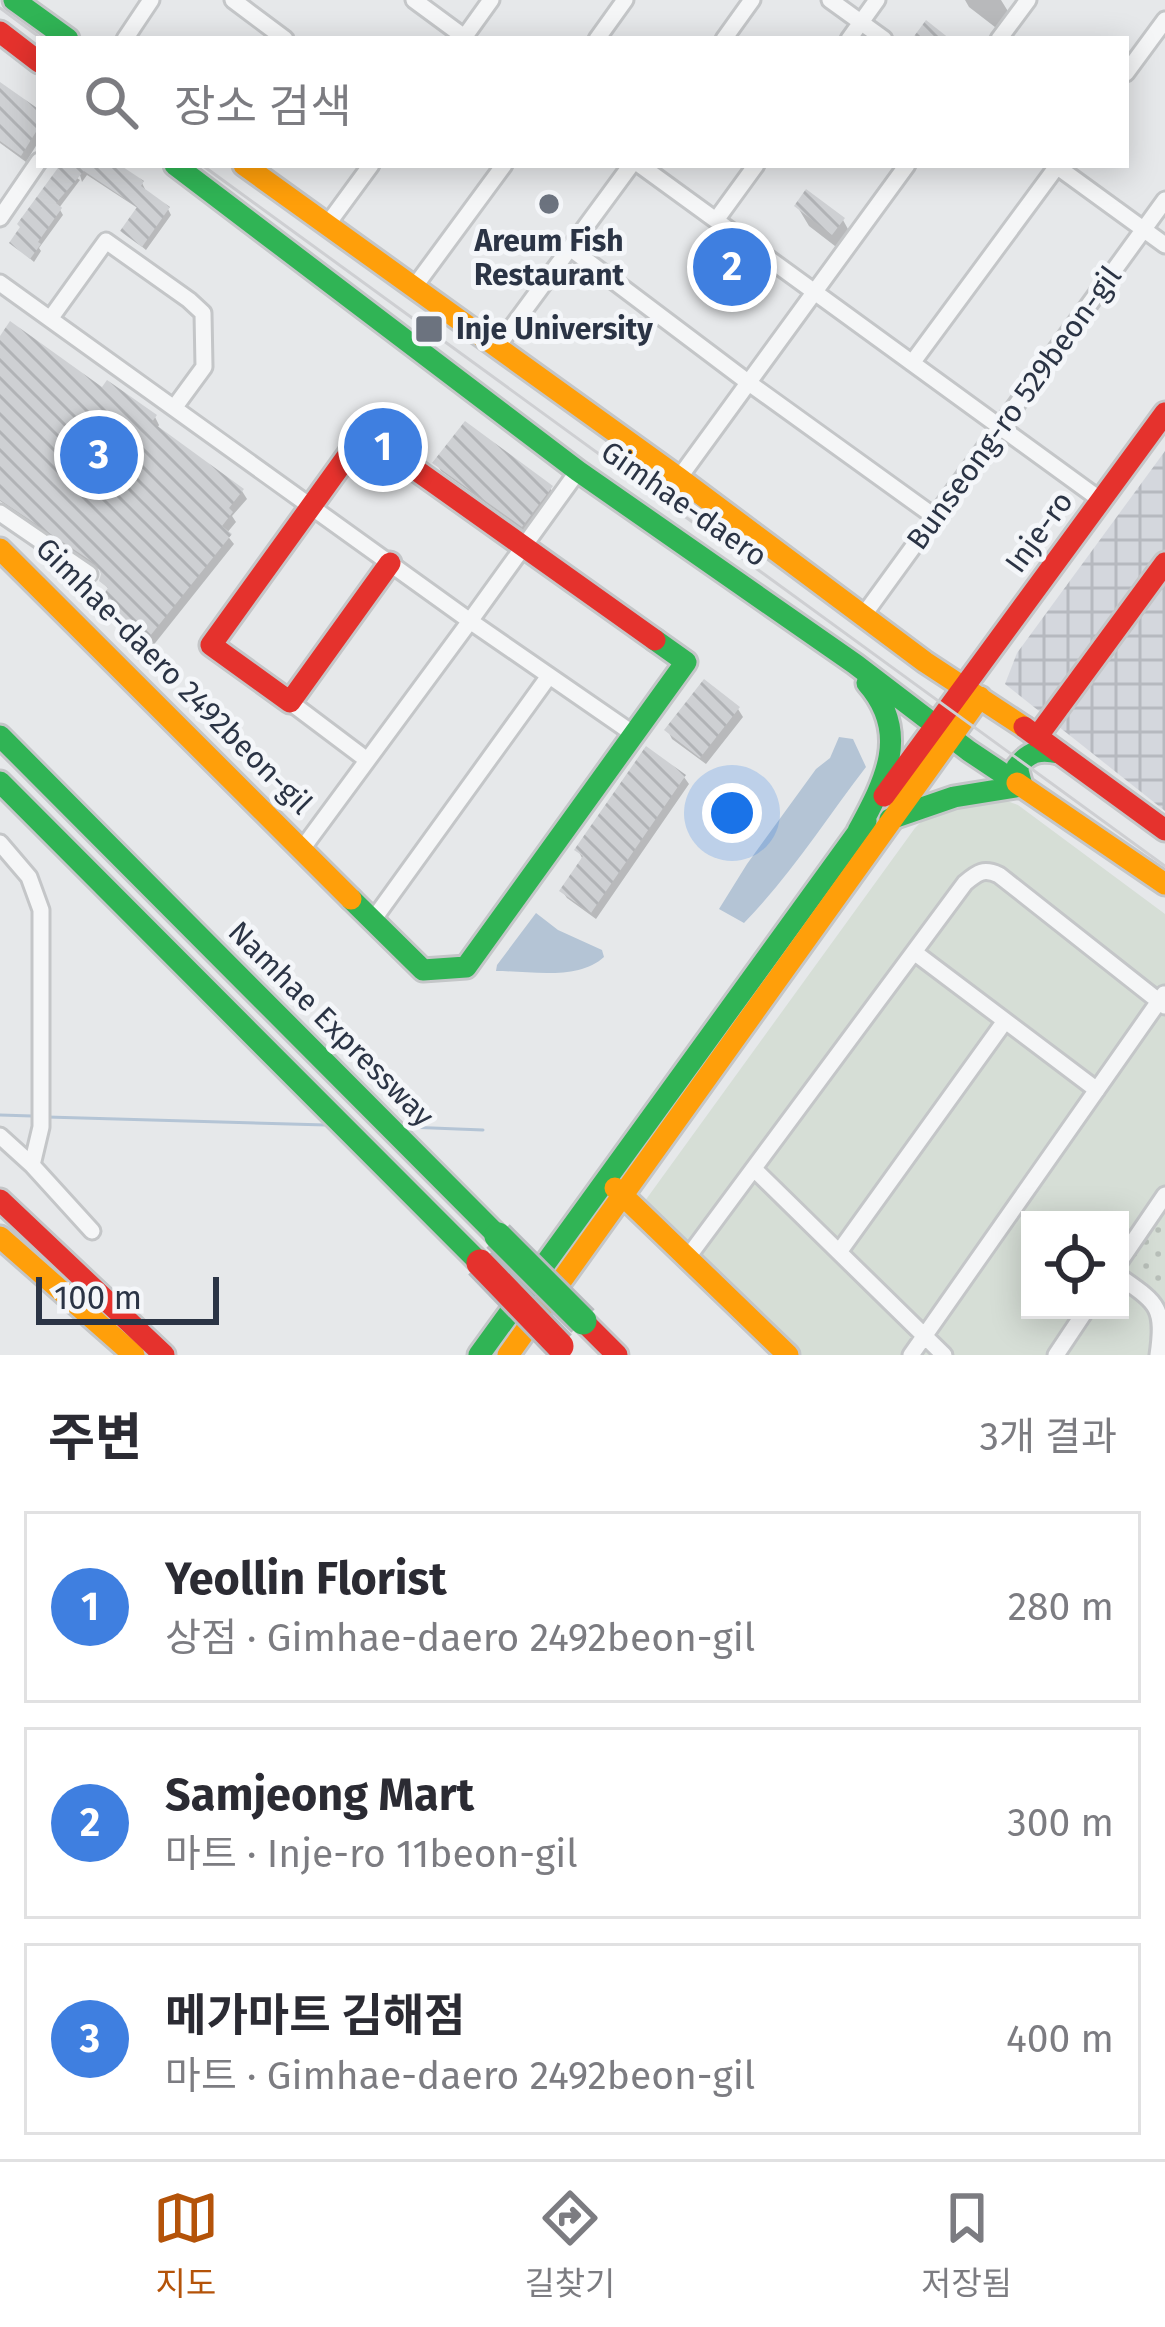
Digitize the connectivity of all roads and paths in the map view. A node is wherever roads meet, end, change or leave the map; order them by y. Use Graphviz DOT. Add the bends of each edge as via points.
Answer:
graph roads {
  1 [pos="14,0"];
  2 [pos="151,0"];
  3 [pos="233,0"];
  4 [pos="414,0"];
  5 [pos="491,0"];
  6 [pos="625,0"];
  7 [pos="752,0"];
  8 [pos="830,0"];
  9 [pos="877,0"];
  10 [pos="1028,0"];
  11 [pos="1165,20"];
  12 [pos="861,22"];
  13 [pos="0,32"];
  14 [pos="64,36"];
  15 [pos="127,36"];
  16 [pos="281,36"];
  17 [pos="462,36"];
  18 [pos="466,36"];
  19 [pos="599,36"];
  20 [pos="726,36"];
  21 [pos="851,36"];
  22 [pos="880,36"];
  23 [pos="1001,36"];
  24 [pos="36,60"];
  25 [pos="1129,69"];
  26 [pos="36,165"];
  27 [pos="179,168"];
  28 [pos="248,168"];
  29 [pos="368,168"];
  30 [pos="502,168"];
  31 [pos="634,168"];
  32 [pos="640,168"];
  33 [pos="754,168"];
  34 [pos="905,168"];
  35 [pos="1055,168"];
  36 [pos="1061,168"];
  37 [pos="1165,200"];
  38 [pos="0,218"];
  39 [pos="716,220"];
  40 [pos="327,225"];
  41 [pos="1144,230"];
  42 [pos="1165,245"];
  43 [pos="570,248"];
  44 [pos="0,283"];
  45 [pos="415,286"];
  46 [pos="814,292"];
  47 [pos="50,319"];
  48 [pos="498,346"];
  49 [pos="912,363"];
  50 [pos="748,383"];
  51 [pos="173,408"];
  52 [pos="1165,413"];
  53 [pos="1000,428"];
  54 [pos="578,471"];
  55 [pos="679,478"];
  56 [pos="1102,501"];
  57 [pos="311,507"];
  58 [pos="0,512"];
  59 [pos="935,517"];
  60 [pos="524,546"];
  61 [pos="0,550"];
  62 [pos="389,563"];
  63 [pos="1165,563"];
  64 [pos="89,574"];
  65 [pos="867,619"];
  66 [pos="470,622"];
  67 [pos="831,647"];
  68 [pos="855,664"];
  69 [pos="549,676"];
  70 [pos="972,693"];
  71 [pos="290,702"];
  72 [pos="943,732"];
  73 [pos="635,735"];
  74 [pos="0,736"];
  75 [pos="1049,745"];
  76 [pos="368,760"];
  77 [pos="0,782"];
  78 [pos="1022,786"];
  79 [pos="890,819"];
  80 [pos="1165,830"];
  81 [pos="858,831"];
  82 [pos="0,843"];
  83 [pos="302,849"];
  84 [pos="1165,884"];
  85 [pos="373,920"];
  86 [pos="914,952"];
  87 [pos="1163,1000"];
  88 [pos="1005,1021"];
  89 [pos="1096,1090"];
  90 [pos="0,1136"];
  91 [pos="32,1165"];
  92 [pos="754,1169"];
  93 [pos="614,1187"];
  94 [pos="1165,1195"];
  95 [pos="0,1200"];
  96 [pos="92,1231"];
  97 [pos="0,1237"];
  98 [pos="1129,1248"];
  99 [pos="839,1252"];
  100 [pos="688,1257"];
  101 [pos="1129,1283"];
  102 [pos="1080,1319"];
  103 [pos="924,1336"];
  104 [pos="565,1350"];
  105 [pos="134,1355"];
  106 [pos="164,1355"];
  107 [pos="479,1355"];
  108 [pos="508,1355"];
  109 [pos="617,1355"];
  110 [pos="788,1355"];
  111 [pos="911,1355"];
  112 [pos="944,1355"];
  113 [pos="1056,1355"];
  114 [pos="1158,1355"];
  1 -- 14 [label="main road"];
  2 -- 15 [label="street"];
  3 -- 16 [label="street"];
  4 -- 17 [label="street"];
  5 -- 18 [label="street"];
  6 -- 19 [label="street"];
  7 -- 20 [label="street"];
  8 -- 12 [label="street"];
  9 -- 12 [label="street"];
  10 -- 23 [label="street"];
  11 -- 25 [label="street"];
  12 -- 21 [label="street"];
  12 -- 22 [label="street"];
  13 -- 24 [label="main road"];
  26 -- 38 [label="street"];
  27 -- 54 [label="main road, Gimhae-daero"];
  28 -- 40 [label="main road, Gimhae-daero"];
  29 -- 40 [label="street"];
  30 -- 45 [label="street"];
  31 -- 43 [label="street"];
  32 -- 39 [label="street"];
  33 -- 39 [label="street"];
  34 -- 46 [label="street"];
  35 -- 49 [label="street"];
  36 -- 41 [label="street"];
  37 -- 41 [label="street, Bunseong-ro 529beon-gil"];
  39 -- 46 [label="street"];
  40 -- 45 [label="main road, Gimhae-daero"];
  41 -- 42 [label="street"];
  41 -- 53 [label="street, Bunseong-ro 529beon-gil"];
  43 -- 48 [label="street"];
  43 -- 50 [label="street"];
  44 -- 47 [label="street"];
  45 -- 48 [label="main road, Gimhae-daero"];
  46 -- 49 [label="street"];
  46 -- 50 [label="street"];
  47 -- 51 [label="street"];
  47 -- 51 [label="street" via="106,241 190,300 203,314 204,367"];
  48 -- 55 [label="main road, Gimhae-daero"];
  49 -- 53 [label="street"];
  50 -- 55 [label="street"];
  50 -- 59 [label="street"];
  51 -- 57 [label="street"];
  52 -- 56 [label="main road, Inje-ro"];
  53 -- 56 [label="street"];
  53 -- 59 [label="street, Bunseong-ro 529beon-gil"];
  54 -- 60 [label="street"];
  54 -- 67 [label="main road, Gimhae-daero"];
  55 -- 65 [label="main road, Gimhae-daero"];
  56 -- 70 [label="main road, Inje-ro"];
  57 -- 60 [label="main road, Gimhae-daero 2492beon-gil" via="364,433"];
  57 -- 62 [label="street"];
  57 -- 71 [label="main road, Gimhae-daero 2492beon-gil" via="212,645"];
  58 -- 64 [label="street"];
  59 -- 65 [label="street, Bunseong-ro 529beon-gil"];
  60 -- 66 [label="street, Gimhae-daero 2492beon-gil"];
  60 -- 73 [label="main road, Gimhae-daero 2492beon-gil" via="686,662"];
  61 -- 83 [label="main road, Gimhae-daero 2492beon-gil"];
  62 -- 66 [label="street"];
  62 -- 71 [label="main road"];
  63 -- 75 [label="main road"];
  65 -- 68 [label="main road" via="895,657 882,670"];
  65 -- 70 [label="main road, Gimhae-daero"];
  66 -- 69 [label="street"];
  66 -- 76 [label="street, Gimhae-daero 2492beon-gil"];
  67 -- 68 [label="main road, Gimhae-daero"];
  67 -- 81 [label="main road" via="880,695 891,727 887,776"];
  68 -- 72 [label="main road, Gimhae-daero"];
  69 -- 73 [label="street"];
  69 -- 85 [label="street"];
  70 -- 72 [label="main road, Inje-ro"];
  70 -- 75 [label="main road, Gimhae-daero"];
  71 -- 76 [label="street, Gimhae-daero 2492beon-gil"];
  72 -- 78 [label="main road, Gimhae-daero"];
  72 -- 79 [label="main road"];
  72 -- 81 [label="main road"];
  73 -- 85 [label="main road, Gimhae-daero 2492beon-gil" via="466,967 423,970"];
  74 -- 109 [label="main road, Namhae Expressway, bridge"];
  75 -- 78 [label="main road" via="1017,767"];
  75 -- 80 [label="main road, Gimhae-daero"];
  76 -- 83 [label="street, Gimhae-daero 2492beon-gil"];
  77 -- 104 [label="main road, bridge"];
  78 -- 79 [label="main road" via="941,798"];
  78 -- 84 [label="main road, Gimhae-daero"];
  79 -- 93 [label="main road"];
  81 -- 93 [label="main road"];
  82 -- 91 [label="street" via="29,877 41,910 41,1123"];
  83 -- 85 [label="main road, Gimhae-daero 2492beon-gil"];
  86 -- 87 [label="street" via="965,883 988,870"];
  86 -- 88 [label="street"];
  86 -- 92 [label="street"];
  87 -- 89 [label="street"];
  88 -- 89 [label="street"];
  88 -- 99 [label="street"];
  89 -- 103 [label="street"];
  90 -- 91 [label="street"];
  91 -- 96 [label="street"];
  92 -- 99 [label="street"];
  92 -- 100 [label="street"];
  93 -- 100 [label="main road"];
  93 -- 107 [label="main road"];
  93 -- 108 [label="main road"];
  94 -- 98 [label="street"];
  95 -- 106 [label="main road"];
  97 -- 105 [label="main road"];
  99 -- 103 [label="street"];
  100 -- 110 [label="main road"];
  101 -- 114 [label="street" via="1160,1310"];
  102 -- 113 [label="street"];
  103 -- 111 [label="street"];
  103 -- 112 [label="street"];
}
